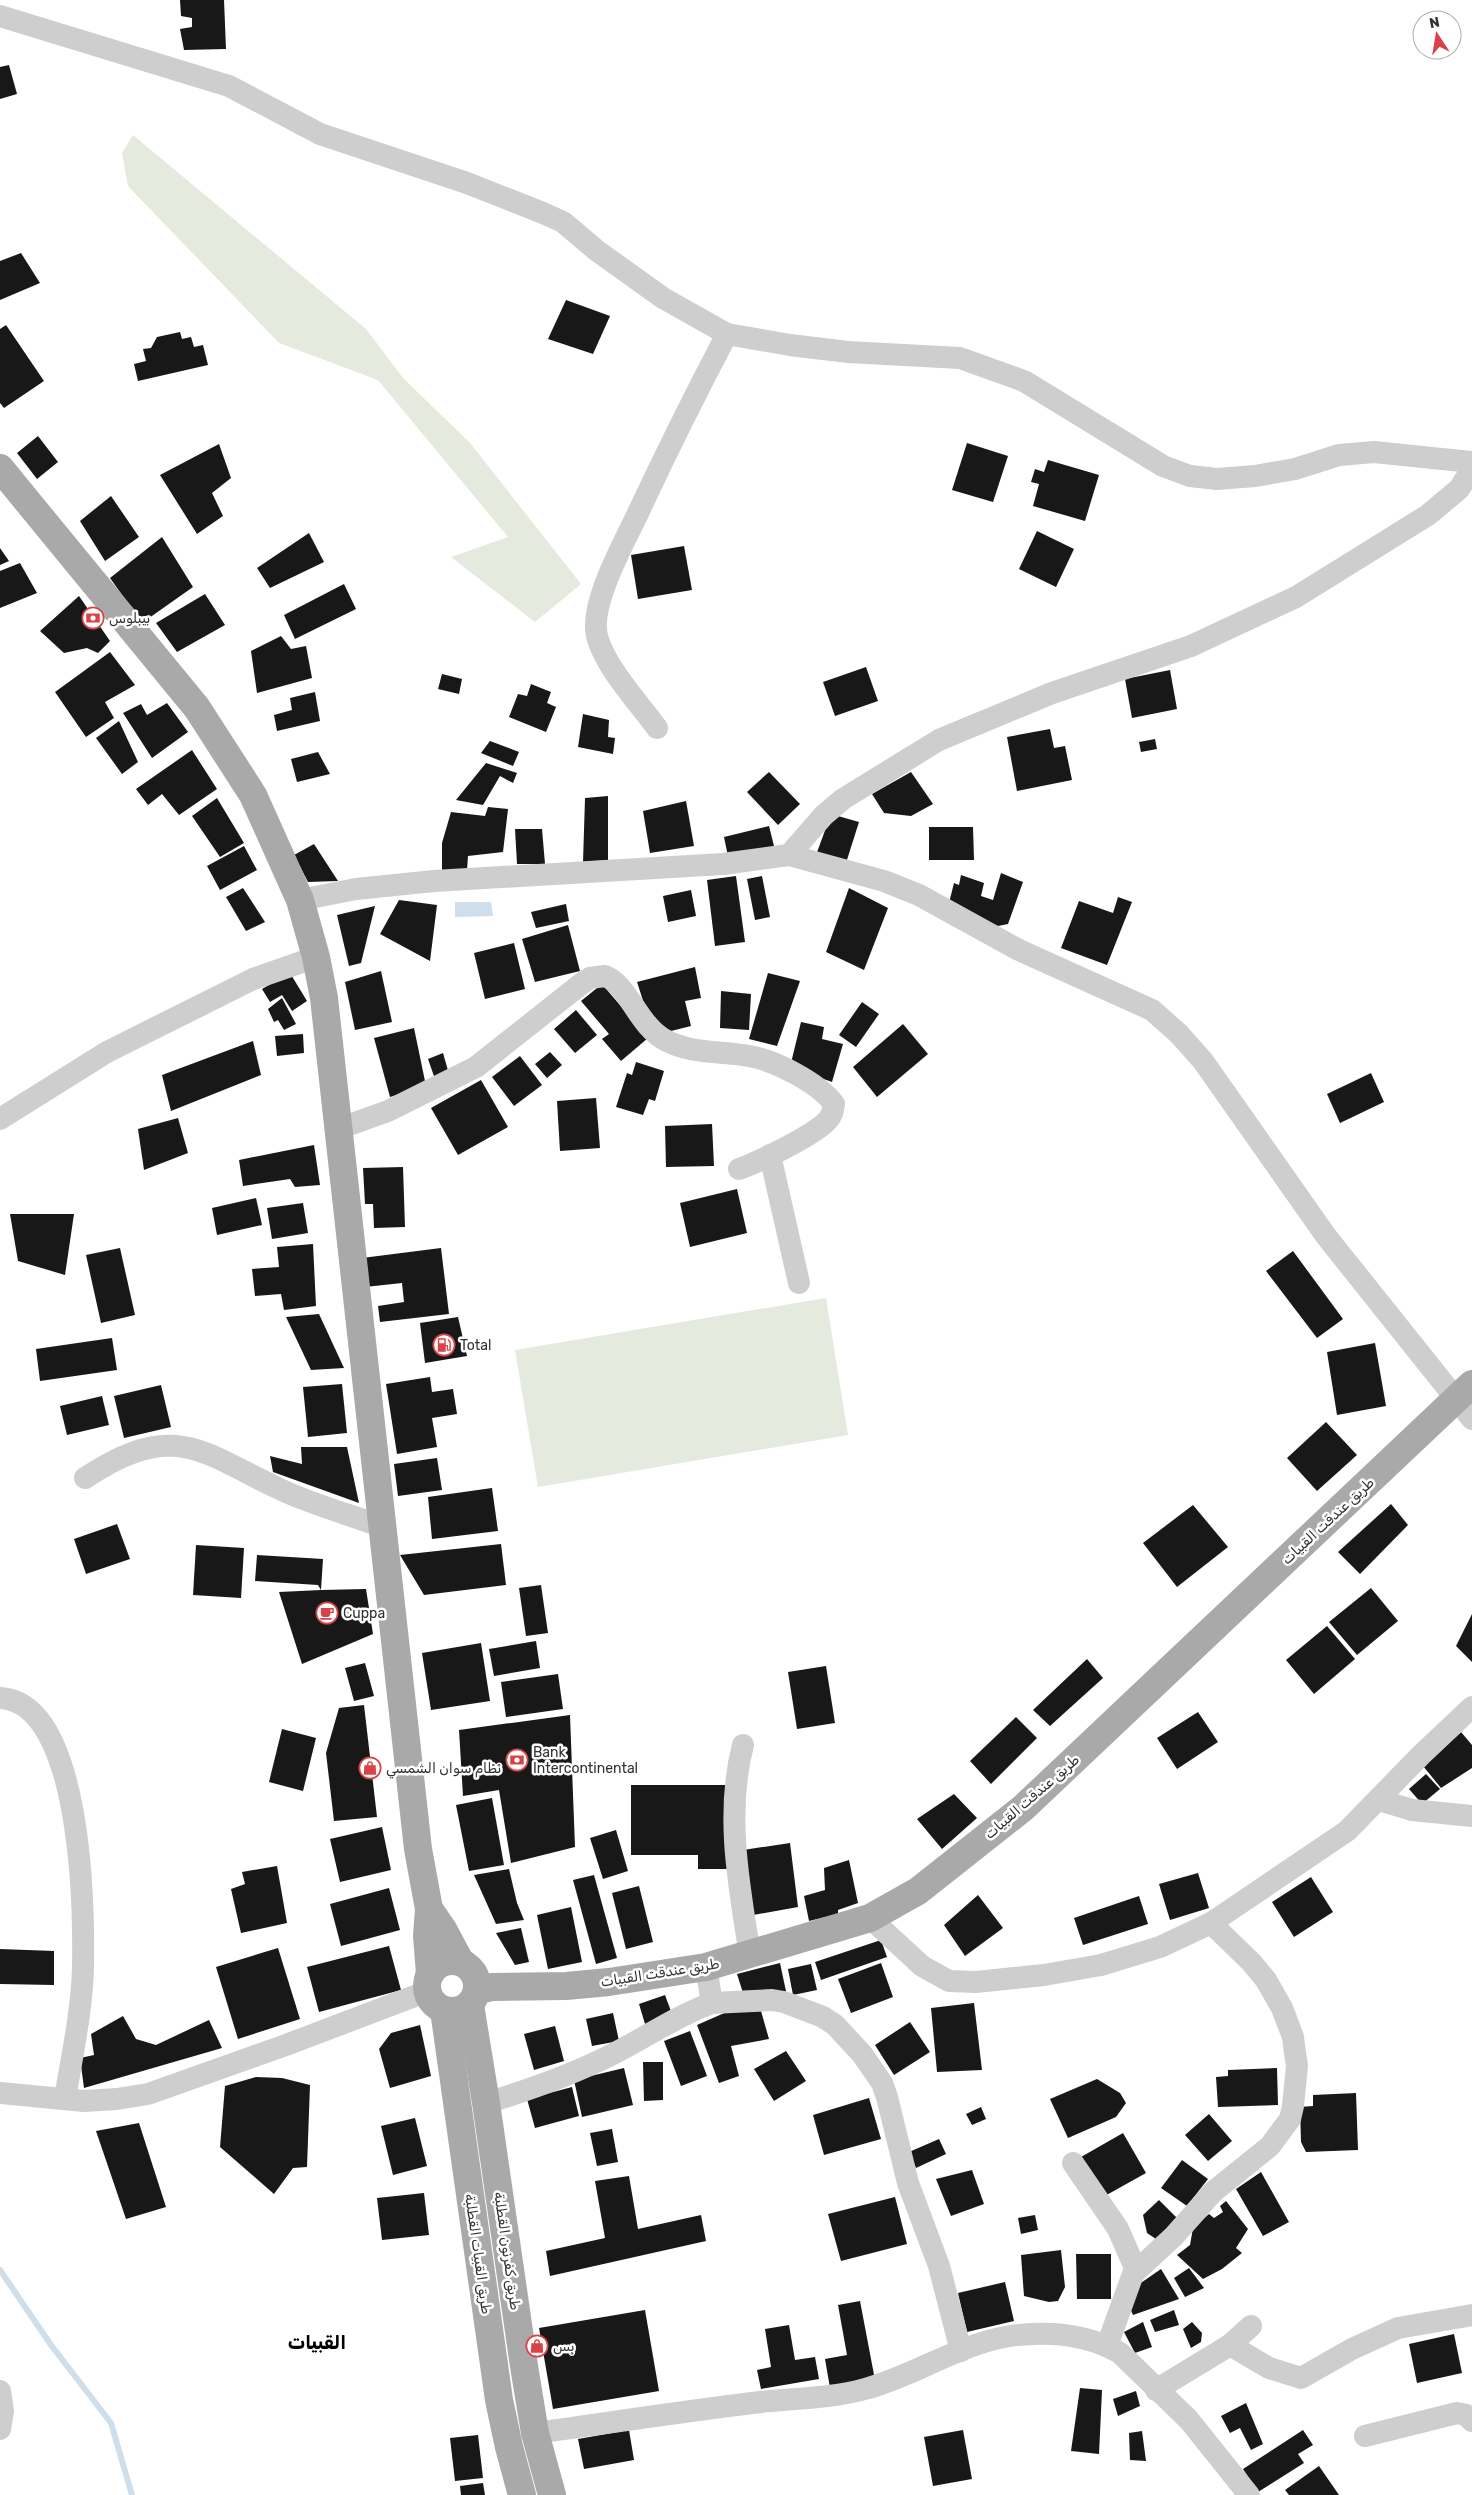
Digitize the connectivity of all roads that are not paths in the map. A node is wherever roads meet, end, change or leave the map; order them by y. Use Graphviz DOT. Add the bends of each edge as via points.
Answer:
graph roads {
  1 [pos="0,16"];
  2 [pos="727,334"];
  3 [pos="1472,462"];
  4 [pos="0,468"];
  5 [pos="1472,469"];
  6 [pos="657,728"];
  7 [pos="789,856"];
  8 [pos="300,900"];
  9 [pos="316,957"];
  10 [pos="0,1119"];
  11 [pos="338,1129"];
  12 [pos="770,1155"];
  13 [pos="739,1169"];
  14 [pos="799,1283"];
  15 [pos="1467,1400"];
  16 [pos="85,1478"];
  17 [pos="383,1527"];
  18 [pos="0,1698"];
  19 [pos="1472,1708"];
  20 [pos="742,1745"];
  21 [pos="1379,1800"];
  22 [pos="1472,1816"];
  23 [pos="429,1909"];
  24 [pos="870,1918"];
  25 [pos="1211,1923"];
  26 [pos="750,1955"];
  27 [pos="706,1967"];
  28 [pos="450,1994"];
  29 [pos="712,2003"];
  30 [pos="0,2093"];
  31 [pos="65,2099"];
  32 [pos="486,2102"];
  33 [pos="1073,2163"];
  34 [pos="1136,2270"];
  35 [pos="1472,2315"];
  36 [pos="1251,2326"];
  37 [pos="1107,2346"];
  38 [pos="1230,2346"];
  39 [pos="961,2351"];
  40 [pos="1156,2390"];
  41 [pos="0,2391"];
  42 [pos="1472,2421"];
  43 [pos="0,2429"];
  44 [pos="535,2433"];
  45 [pos="1365,2436"];
  46 [pos="522,2495"];
  47 [pos="552,2495"];
  48 [pos="1250,2495"];
  1 -- 2 [label="street" via="229,86 320,134 467,182 563,222 663,298"];
  2 -- 3 [label="street" via="848,352 960,358 1024,381 1163,466 1190,476 1217,479 1256,476 1295,469 1339,455 1374,452"];
  2 -- 6 [label="street" via="676,433 608,579 597,618 597,635 602,650"];
  4 -- 8 [label="main road" via="197,708 253,795"];
  5 -- 7 [label="street" via="1459,489 1428,515 1296,597 1191,646 1052,693 938,740 843,799 824,815"];
  7 -- 8 [label="street" via="723,864 434,881 356,889"];
  7 -- 15 [label="street" via="884,882 919,896 1019,950 1152,1010 1203,1061 1326,1236 1414,1349"];
  8 -- 9 [label="main road"];
  9 -- 10 [label="street" via="253,979 107,1052"];
  9 -- 11 [label="main road" via="324,998"];
  11 -- 12 [label="street" via="388,1111 476,1067 581,984 590,978 605,976 616,983 651,1031 665,1040 700,1052 751,1056 799,1077 827,1094 834,1104 828,1120"];
  11 -- 17 [label="main road"];
  12 -- 13 [label="street"];
  12 -- 14 [label="street"];
  15 -- 24 [label="main road, طريق عندقت القبيات" via="1023,1808 918,1891"];
  16 -- 17 [label="street" via="126,1454 168,1445 191,1447 215,1455 293,1495"];
  17 -- 23 [label="main road" via="418,1849"];
  18 -- 31 [label="street" via="11,1698 40,1720 57,1750 66,1776 80,1867 83,1968"];
  19 -- 21 [label="street"];
  20 -- 26 [label="street" via="735,1783 734,1819 741,1905"];
  21 -- 22 [label="street" via="1412,1810"];
  21 -- 25 [label="street" via="1347,1831"];
  23 -- 28 [label="main road" via="427,1936"];
  23 -- 28 [label="main road" via="460,1961 474,1972"];
  24 -- 25 [label="street" via="922,1966 949,1980 976,1982 1101,1965 1160,1947"];
  24 -- 26 [label="main road, طريق عندقت القبيات"];
  25 -- 34 [label="street" via="1252,1963 1282,2008 1297,2066 1294,2106 1290,2119 1270,2146 1220,2186 1155,2256"];
  26 -- 27 [label="main road, طريق عندقت القبيات"];
  27 -- 28 [label="main road, طريق عندقت القبيات" via="609,1982 492,1987"];
  27 -- 29 [label="street"];
  28 -- 31 [label="street" via="286,2045 148,2094 102,2100"];
  28 -- 32 [label="main road, طريق كفرنون القطلبة"];
  28 -- 46 [label="main road, طريق القبيات القطلبة" via="499,2400"];
  29 -- 32 [label="street" via="564,2077"];
  29 -- 39 [label="street" via="772,2000 823,2017 835,2025 871,2066 887,2097 908,2183 938,2266"];
  30 -- 31 [label="street"];
  32 -- 44 [label="main road, طريق كفرنون القطلبة"];
  33 -- 34 [label="street" via="1118,2229"];
  34 -- 37 [label="street" via="1130,2278"];
  35 -- 38 [label="street" via="1398,2328 1301,2378 1268,2368"];
  36 -- 38 [label="street"];
  37 -- 39 [label="street" via="1071,2336 1025,2335 995,2339"];
  37 -- 40 [label="street" via="1120,2353"];
  38 -- 40 [label="street"];
  39 -- 44 [label="street" via="898,2378 850,2392"];
  40 -- 48 [label="street" via="1189,2420"];
  41 -- 43 [label="street" via="3,2411"];
  42 -- 45 [label="street" via="1457,2413"];
  44 -- 47 [label="main road, طريق كفرنون القطلبة"];
}
